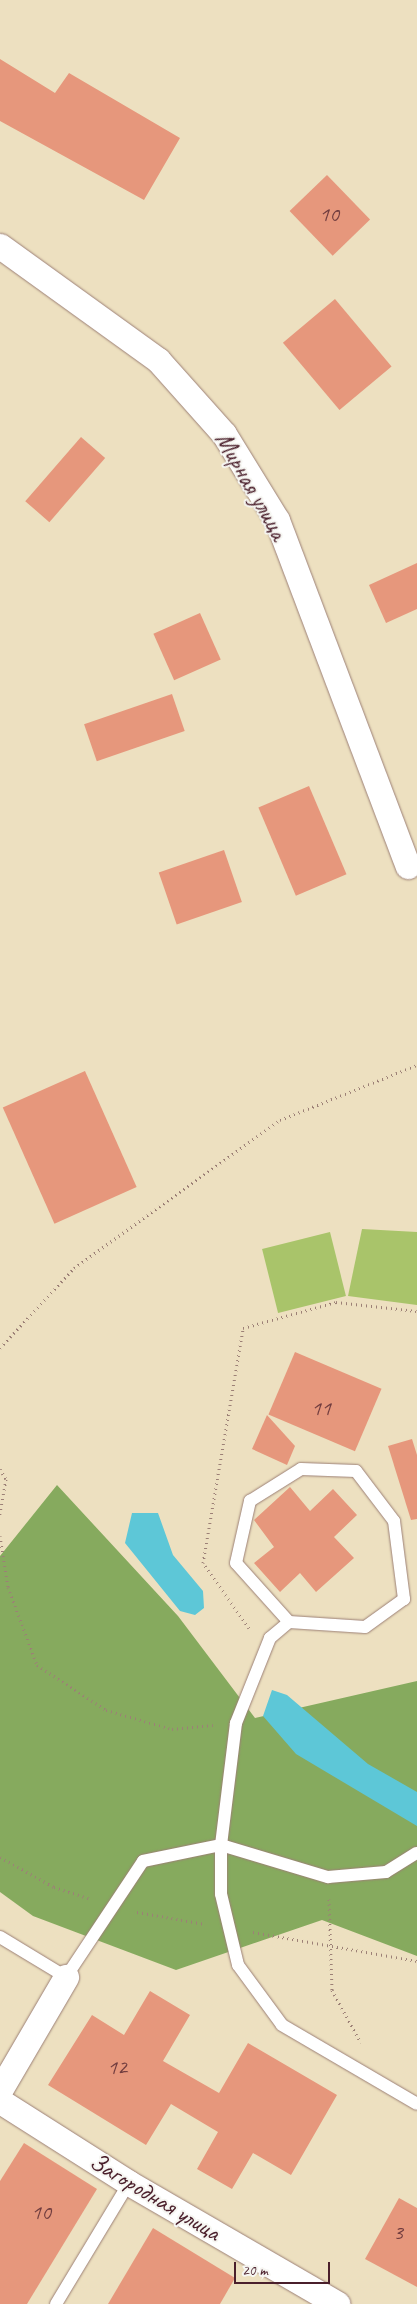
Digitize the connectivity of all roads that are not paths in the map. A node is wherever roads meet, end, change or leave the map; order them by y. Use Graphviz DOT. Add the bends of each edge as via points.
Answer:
graph roads {
  1 [pos="0,246"];
  2 [pos="408,866"];
  3 [pos="290,1622"];
  4 [pos="221,1845"];
  5 [pos="417,1853"];
  6 [pos="0,1937"];
  7 [pos="66,1977"];
  8 [pos="0,2090"];
  9 [pos="0,2101"];
  10 [pos="417,2104"];
  11 [pos="129,2184"];
  12 [pos="56,2304"];
  13 [pos="338,2304"];
  1 -- 2 [label="street, Мирная улица" via="158,360 224,434 277,520"];
  3 -- 3 [label="lane" via="365,1627 404,1599 394,1522 356,1471 301,1469 250,1501 236,1563"];
  3 -- 4 [label="lane" via="270,1638 236,1723"];
  4 -- 5 [label="lane" via="328,1877 386,1872"];
  4 -- 7 [label="lane" via="143,1861"];
  4 -- 10 [label="lane" via="220,1894 238,1965 282,2025"];
  6 -- 7 [label="lane"];
  7 -- 8 [label="street"];
  9 -- 11 [label="street, Загородная улица"];
  11 -- 12 [label="lane"];
  11 -- 13 [label="street, Загородная улица"];
}
